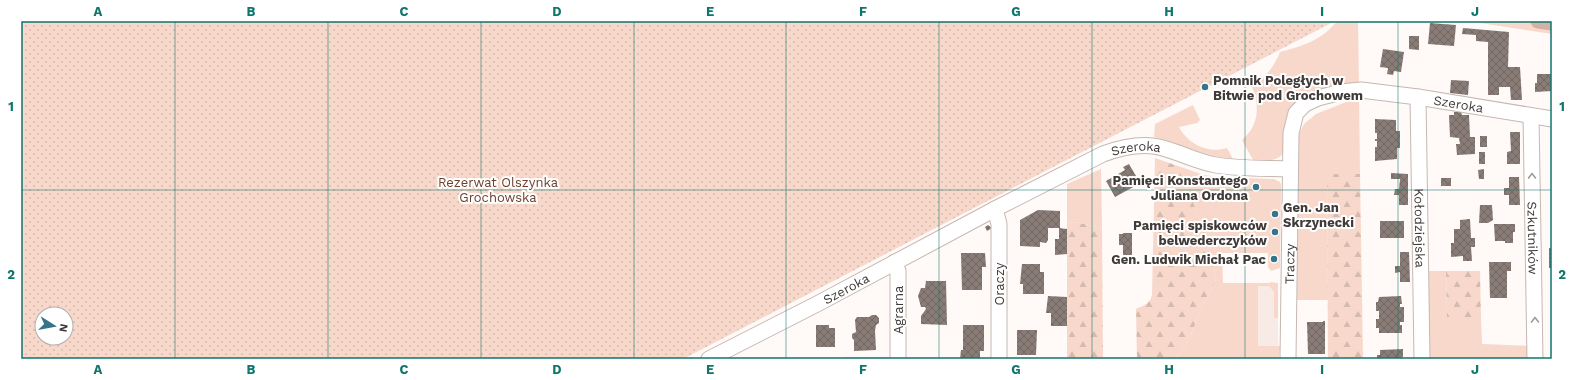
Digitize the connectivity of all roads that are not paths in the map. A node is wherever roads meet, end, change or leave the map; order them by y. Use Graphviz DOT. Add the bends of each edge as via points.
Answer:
graph roads {
  1 [pos="1418,97"];
  2 [pos="1531,116"];
  3 [pos="1552,119"];
  4 [pos="1290,169"];
  5 [pos="995,208"];
  6 [pos="895,262"];
  7 [pos="709,359"];
  8 [pos="898,359"];
  9 [pos="999,359"];
  10 [pos="1288,359"];
  11 [pos="1422,359"];
  12 [pos="1535,359"];
  1 -- 2 [label="street, Szeroka"];
  1 -- 4 [label="street, Szeroka" via="1361,90 1341,92 1306,104 1296,113 1291,133"];
  1 -- 11 [label="street, Kołodziejska"];
  2 -- 3 [label="street, Szeroka"];
  12 -- 2 [label="street, Szkutników, one-way"];
  4 -- 5 [label="street, Szeroka" via="1216,165 1162,148 1129,147 1103,154"];
  4 -- 10 [label="street, Traczy"];
  5 -- 6 [label="street, Szeroka"];
  5 -- 9 [label="street, Oraczy" via="999,224"];
  6 -- 7 [label="street, Szeroka"];
  6 -- 8 [label="street, Agrarna" via="898,270"];
}
